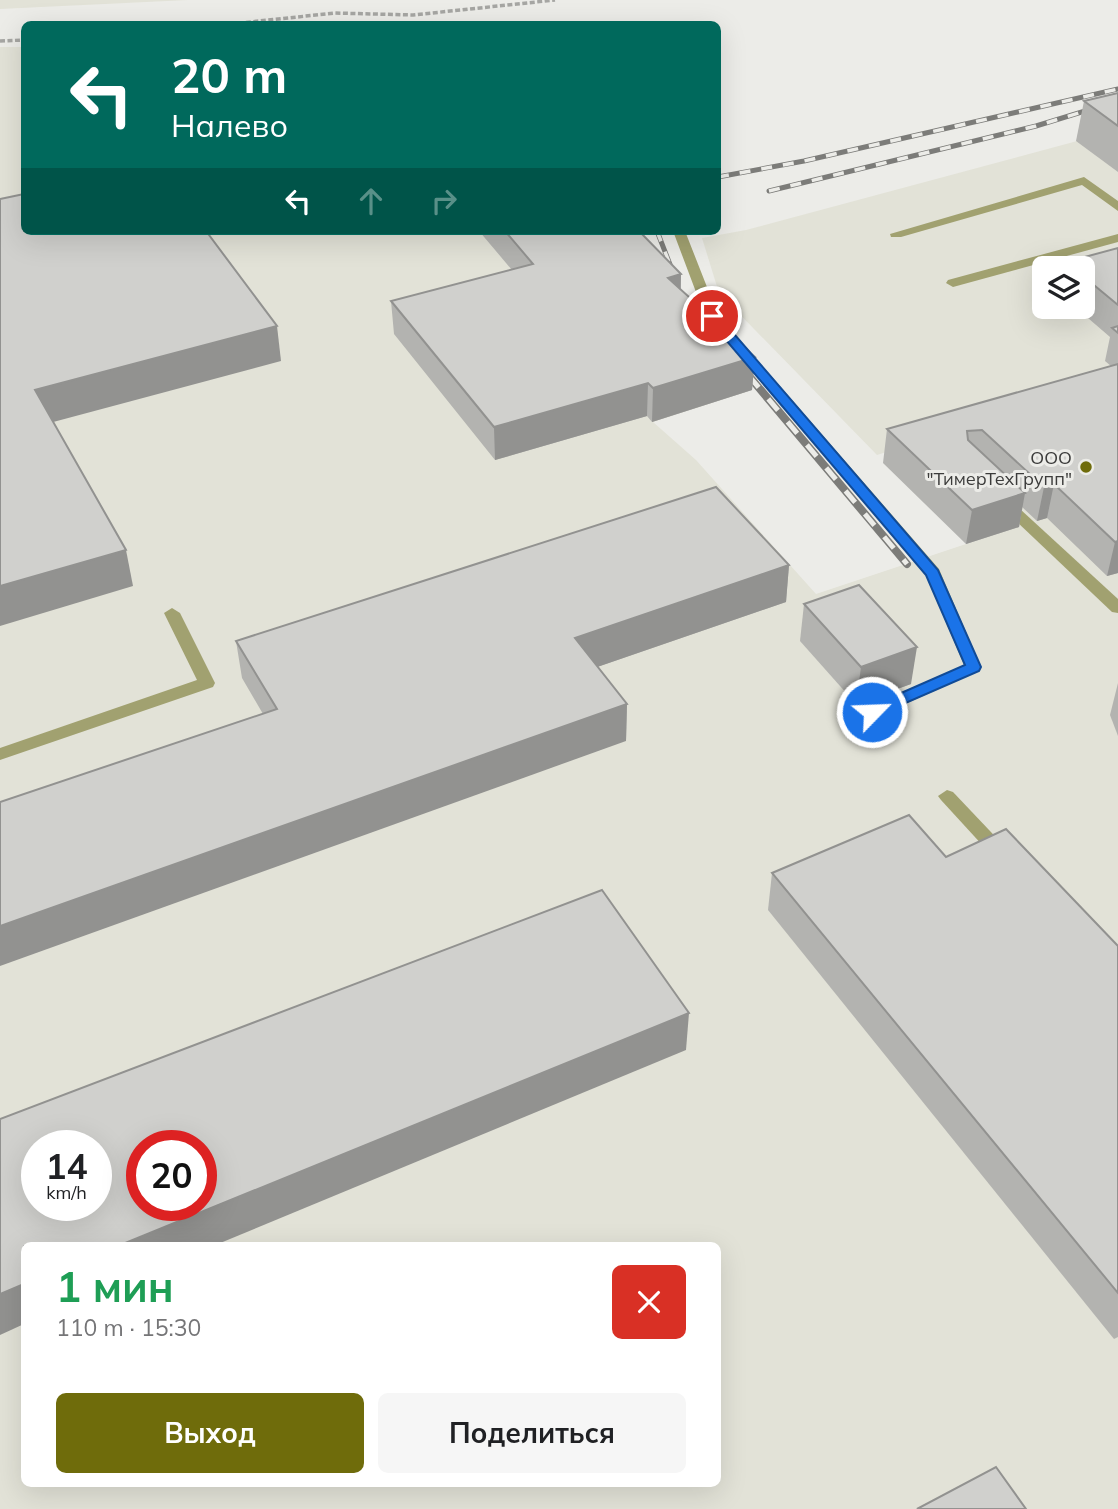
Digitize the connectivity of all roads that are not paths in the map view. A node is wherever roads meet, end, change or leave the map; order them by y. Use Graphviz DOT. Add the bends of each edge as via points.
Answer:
graph roads {
  1 [pos="1118,207"];
  2 [pos="896,234"];
  3 [pos="681,235"];
  4 [pos="1118,238"];
  5 [pos="953,283"];
  6 [pos="989,487"];
  7 [pos="1118,608"];
  8 [pos="172,613"];
  9 [pos="872,712"];
  10 [pos="0,754"];
  11 [pos="947,796"];
  12 [pos="1014,868"];
  1 -- 2 [label="lane" via="1084,181"];
  3 -- 9 [label="lane" via="712,316 933,573 973,667"];
  4 -- 5 [label="lane"];
  6 -- 7 [label="lane"];
  8 -- 10 [label="lane" via="207,683"];
  11 -- 12 [label="lane"];
}
